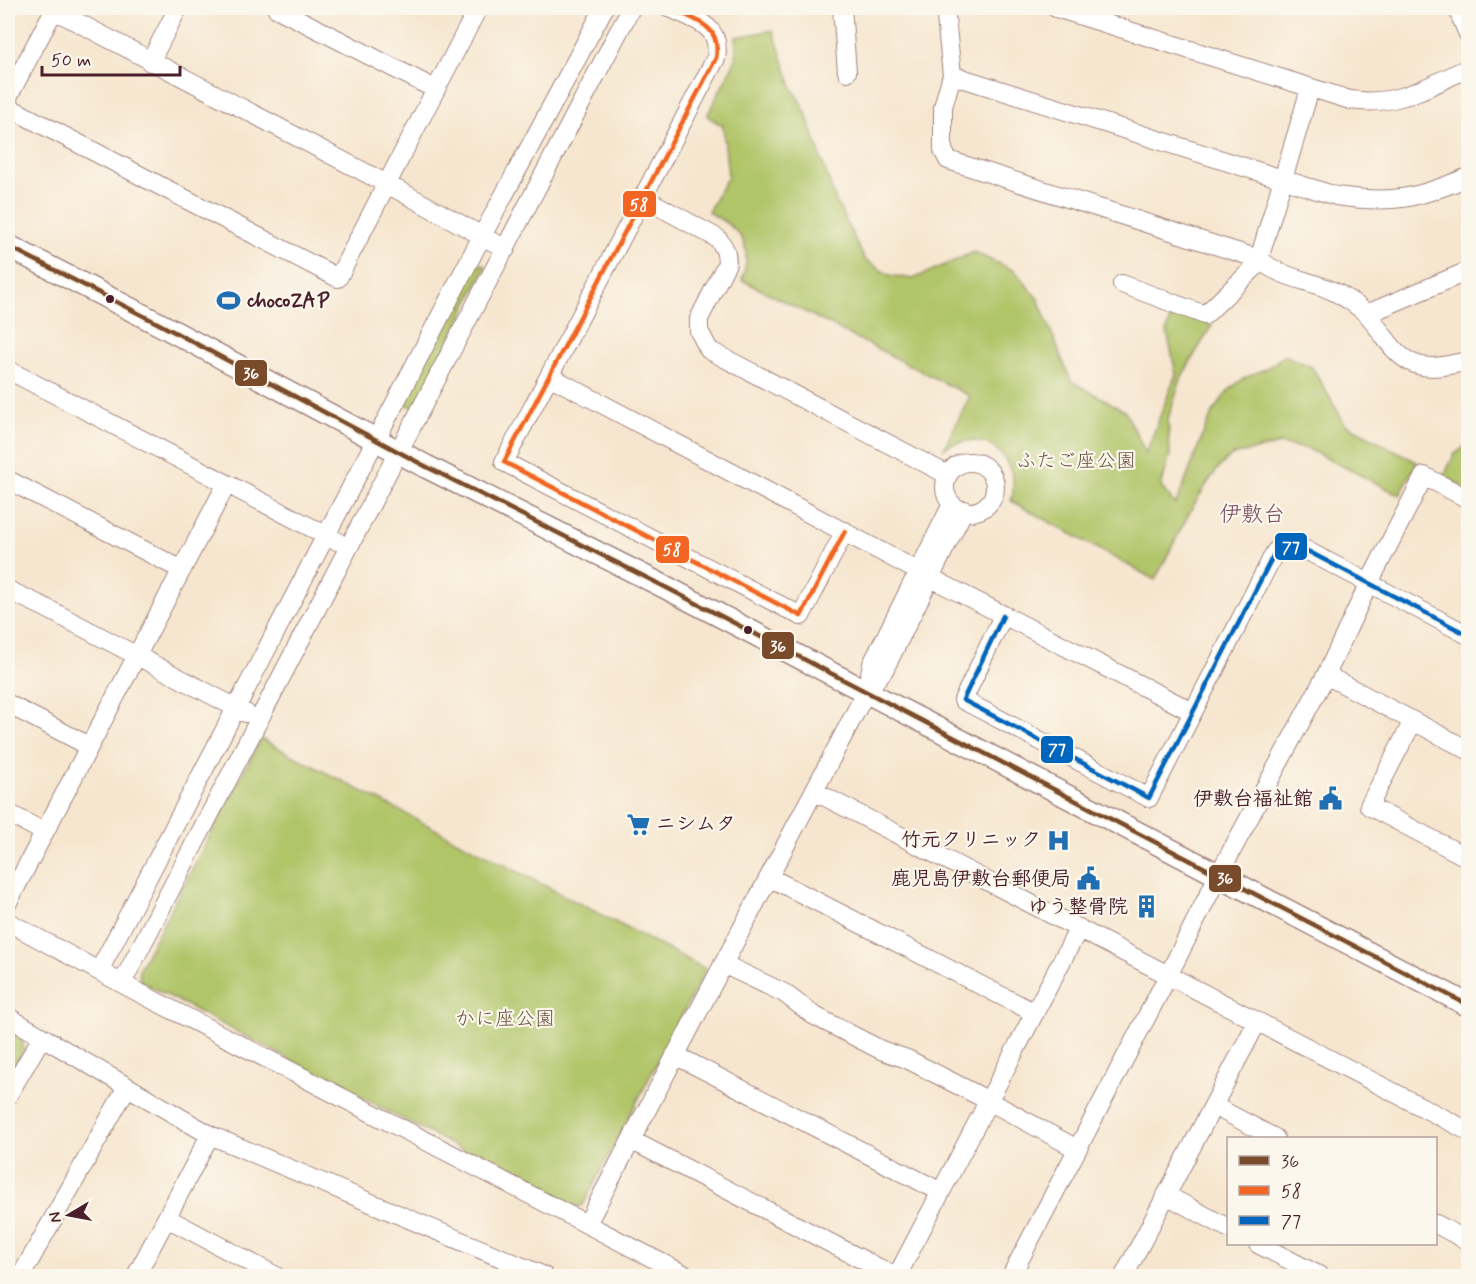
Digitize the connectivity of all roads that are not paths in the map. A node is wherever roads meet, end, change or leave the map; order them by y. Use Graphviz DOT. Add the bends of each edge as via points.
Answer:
graph roads {
  1 [pos="178,8"];
  2 [pos="276,8"];
  3 [pos="478,8"];
  4 [pos="604,8"];
  5 [pos="631,8"];
  6 [pos="670,8"];
  7 [pos="842,8"];
  8 [pos="945,8"];
  9 [pos="1056,8"];
  10 [pos="1457,8"];
  11 [pos="54,9"];
  12 [pos="1092,13"];
  13 [pos="1468,34"];
  14 [pos="150,62"];
  15 [pos="1468,68"];
  16 [pos="847,72"];
  17 [pos="951,75"];
  18 [pos="435,89"];
  19 [pos="1310,89"];
  20 [pos="8,97"];
  21 [pos="8,107"];
  22 [pos="1468,177"];
  23 [pos="1282,179"];
  24 [pos="387,184"];
  25 [pos="644,198"];
  26 [pos="482,236"];
  27 [pos="8,246"];
  28 [pos="506,249"];
  29 [pos="1259,259"];
  30 [pos="1468,271"];
  31 [pos="1122,284"];
  32 [pos="1367,314"];
  33 [pos="1468,361"];
  34 [pos="8,370"];
  35 [pos="549,376"];
  36 [pos="377,441"];
  37 [pos="400,453"];
  38 [pos="948,475"];
  39 [pos="8,480"];
  40 [pos="226,485"];
  41 [pos="1468,499"];
  42 [pos="958,507"];
  43 [pos="845,531"];
  44 [pos="327,536"];
  45 [pos="349,548"];
  46 [pos="182,570"];
  47 [pos="925,575"];
  48 [pos="1369,583"];
  49 [pos="8,591"];
  50 [pos="1003,616"];
  51 [pos="1468,635"];
  52 [pos="136,655"];
  53 [pos="1326,675"];
  54 [pos="866,692"];
  55 [pos="8,704"];
  56 [pos="237,709"];
  57 [pos="1192,712"];
  58 [pos="258,719"];
  59 [pos="1413,721"];
  60 [pos="89,746"];
  61 [pos="1468,750"];
  62 [pos="814,791"];
  63 [pos="8,813"];
  64 [pos="44,832"];
  65 [pos="1468,858"];
  66 [pos="1218,876"];
  67 [pos="769,877"];
  68 [pos="8,902"];
  69 [pos="8,922"];
  70 [pos="1079,928"];
  71 [pos="723,964"];
  72 [pos="99,971"];
  73 [pos="1169,974"];
  74 [pos="122,983"];
  75 [pos="1468,1005"];
  76 [pos="1035,1013"];
  77 [pos="8,1017"];
  78 [pos="1257,1022"];
  79 [pos="42,1037"];
  80 [pos="675,1055"];
  81 [pos="127,1087"];
  82 [pos="8,1095"];
  83 [pos="989,1101"];
  84 [pos="1214,1106"];
  85 [pos="1468,1131"];
  86 [pos="210,1135"];
  87 [pos="1273,1137"];
  88 [pos="631,1140"];
  89 [pos="1077,1149"];
  90 [pos="941,1192"];
  91 [pos="1166,1195"];
  92 [pos="167,1218"];
  93 [pos="587,1224"];
  94 [pos="1437,1225"];
  95 [pos="1227,1227"];
  96 [pos="1468,1241"];
  97 [pos="1260,1245"];
  98 [pos="21,1276"];
  99 [pos="136,1276"];
  100 [pos="276,1276"];
  101 [pos="544,1276"];
  102 [pos="687,1276"];
  103 [pos="895,1276"];
  104 [pos="1011,1276"];
  105 [pos="1124,1276"];
  106 [pos="1320,1276"];
  1 -- 14 [label="street"];
  2 -- 18 [label="street"];
  3 -- 18 [label="street"];
  4 -- 26 [label="street"];
  5 -- 28 [label="street"];
  6 -- 25 [label="street" via="711,29 718,47 716,58"];
  7 -- 16 [label="street"];
  8 -- 17 [label="street"];
  9 -- 12 [label="street"];
  10 -- 13 [label="street"];
  11 -- 14 [label="street"];
  11 -- 20 [label="street"];
  12 -- 19 [label="street"];
  14 -- 24 [label="street"];
  15 -- 19 [label="street" via="1395,100 1371,103"];
  17 -- 23 [label="street"];
  17 -- 29 [label="street" via="943,107 943,150 948,160"];
  18 -- 24 [label="street"];
  19 -- 23 [label="street"];
  21 -- 24 [label="street" via="338,278"];
  22 -- 23 [label="street" via="1435,191 1390,201 1336,196"];
  23 -- 29 [label="street"];
  24 -- 26 [label="street"];
  25 -- 35 [label="street"];
  25 -- 38 [label="street" via="723,244 727,263 699,319 699,331 709,350"];
  26 -- 28 [label="street"];
  26 -- 36 [label="street"];
  27 -- 36 [label="street"];
  28 -- 37 [label="street"];
  29 -- 31 [label="street" via="1205,315"];
  29 -- 32 [label="street" via="1268,267 1331,289"];
  30 -- 32 [label="street"];
  32 -- 33 [label="street" via="1405,359 1433,367"];
  34 -- 40 [label="street"];
  35 -- 43 [label="street"];
  35 -- 43 [label="street" via="504,462 514,468 801,616"];
  36 -- 37 [label="street"];
  36 -- 44 [label="street"];
  37 -- 45 [label="street"];
  37 -- 54 [label="street"];
  38 -- 42 [label="street" via="945,491"];
  38 -- 42 [label="street" via="954,467 970,462 986,468 994,482 991,499 978,510"];
  39 -- 46 [label="street"];
  40 -- 44 [label="street"];
  40 -- 46 [label="street"];
  41 -- 48 [label="street" via="1424,476"];
  42 -- 47 [label="street"];
  43 -- 47 [label="street"];
  44 -- 45 [label="street"];
  44 -- 56 [label="street"];
  45 -- 58 [label="street"];
  46 -- 52 [label="street"];
  47 -- 50 [label="street"];
  47 -- 54 [label="street" via="872,664"];
  48 -- 51 [label="street"];
  48 -- 53 [label="street"];
  48 -- 57 [label="street" via="1298,546 1279,548"];
  49 -- 52 [label="street"];
  50 -- 57 [label="street"];
  50 -- 57 [label="street" via="963,700 1149,798"];
  52 -- 56 [label="street"];
  52 -- 60 [label="street"];
  53 -- 59 [label="street"];
  53 -- 66 [label="street"];
  54 -- 62 [label="street"];
  54 -- 66 [label="street"];
  55 -- 60 [label="street"];
  56 -- 58 [label="street"];
  56 -- 72 [label="street"];
  58 -- 74 [label="street"];
  59 -- 61 [label="street"];
  59 -- 65 [label="street" via="1370,806"];
  60 -- 64 [label="street"];
  62 -- 67 [label="street"];
  62 -- 70 [label="street"];
  63 -- 64 [label="street"];
  64 -- 68 [label="street"];
  66 -- 73 [label="street"];
  66 -- 75 [label="street"];
  67 -- 71 [label="street"];
  67 -- 76 [label="street"];
  69 -- 72 [label="street"];
  70 -- 73 [label="street"];
  70 -- 76 [label="street"];
  71 -- 80 [label="street"];
  71 -- 83 [label="street" via="784,993 813,1015 871,1045"];
  72 -- 74 [label="street"];
  73 -- 78 [label="street"];
  73 -- 89 [label="street"];
  74 -- 93 [label="street"];
  76 -- 83 [label="street"];
  77 -- 79 [label="street"];
  78 -- 84 [label="street"];
  78 -- 85 [label="street"];
  79 -- 81 [label="street"];
  79 -- 82 [label="street"];
  80 -- 88 [label="street"];
  80 -- 90 [label="street"];
  81 -- 86 [label="street"];
  81 -- 98 [label="street"];
  83 -- 89 [label="street"];
  83 -- 90 [label="street"];
  84 -- 87 [label="street"];
  84 -- 91 [label="street"];
  86 -- 92 [label="street"];
  86 -- 101 [label="street"];
  88 -- 93 [label="street"];
  88 -- 103 [label="street"];
  89 -- 104 [label="street"];
  90 -- 103 [label="street"];
  91 -- 95 [label="street"];
  91 -- 105 [label="street"];
  92 -- 99 [label="street"];
  92 -- 100 [label="street"];
  93 -- 102 [label="street"];
  94 -- 96 [label="street"];
  97 -- 106 [label="street"];
}
